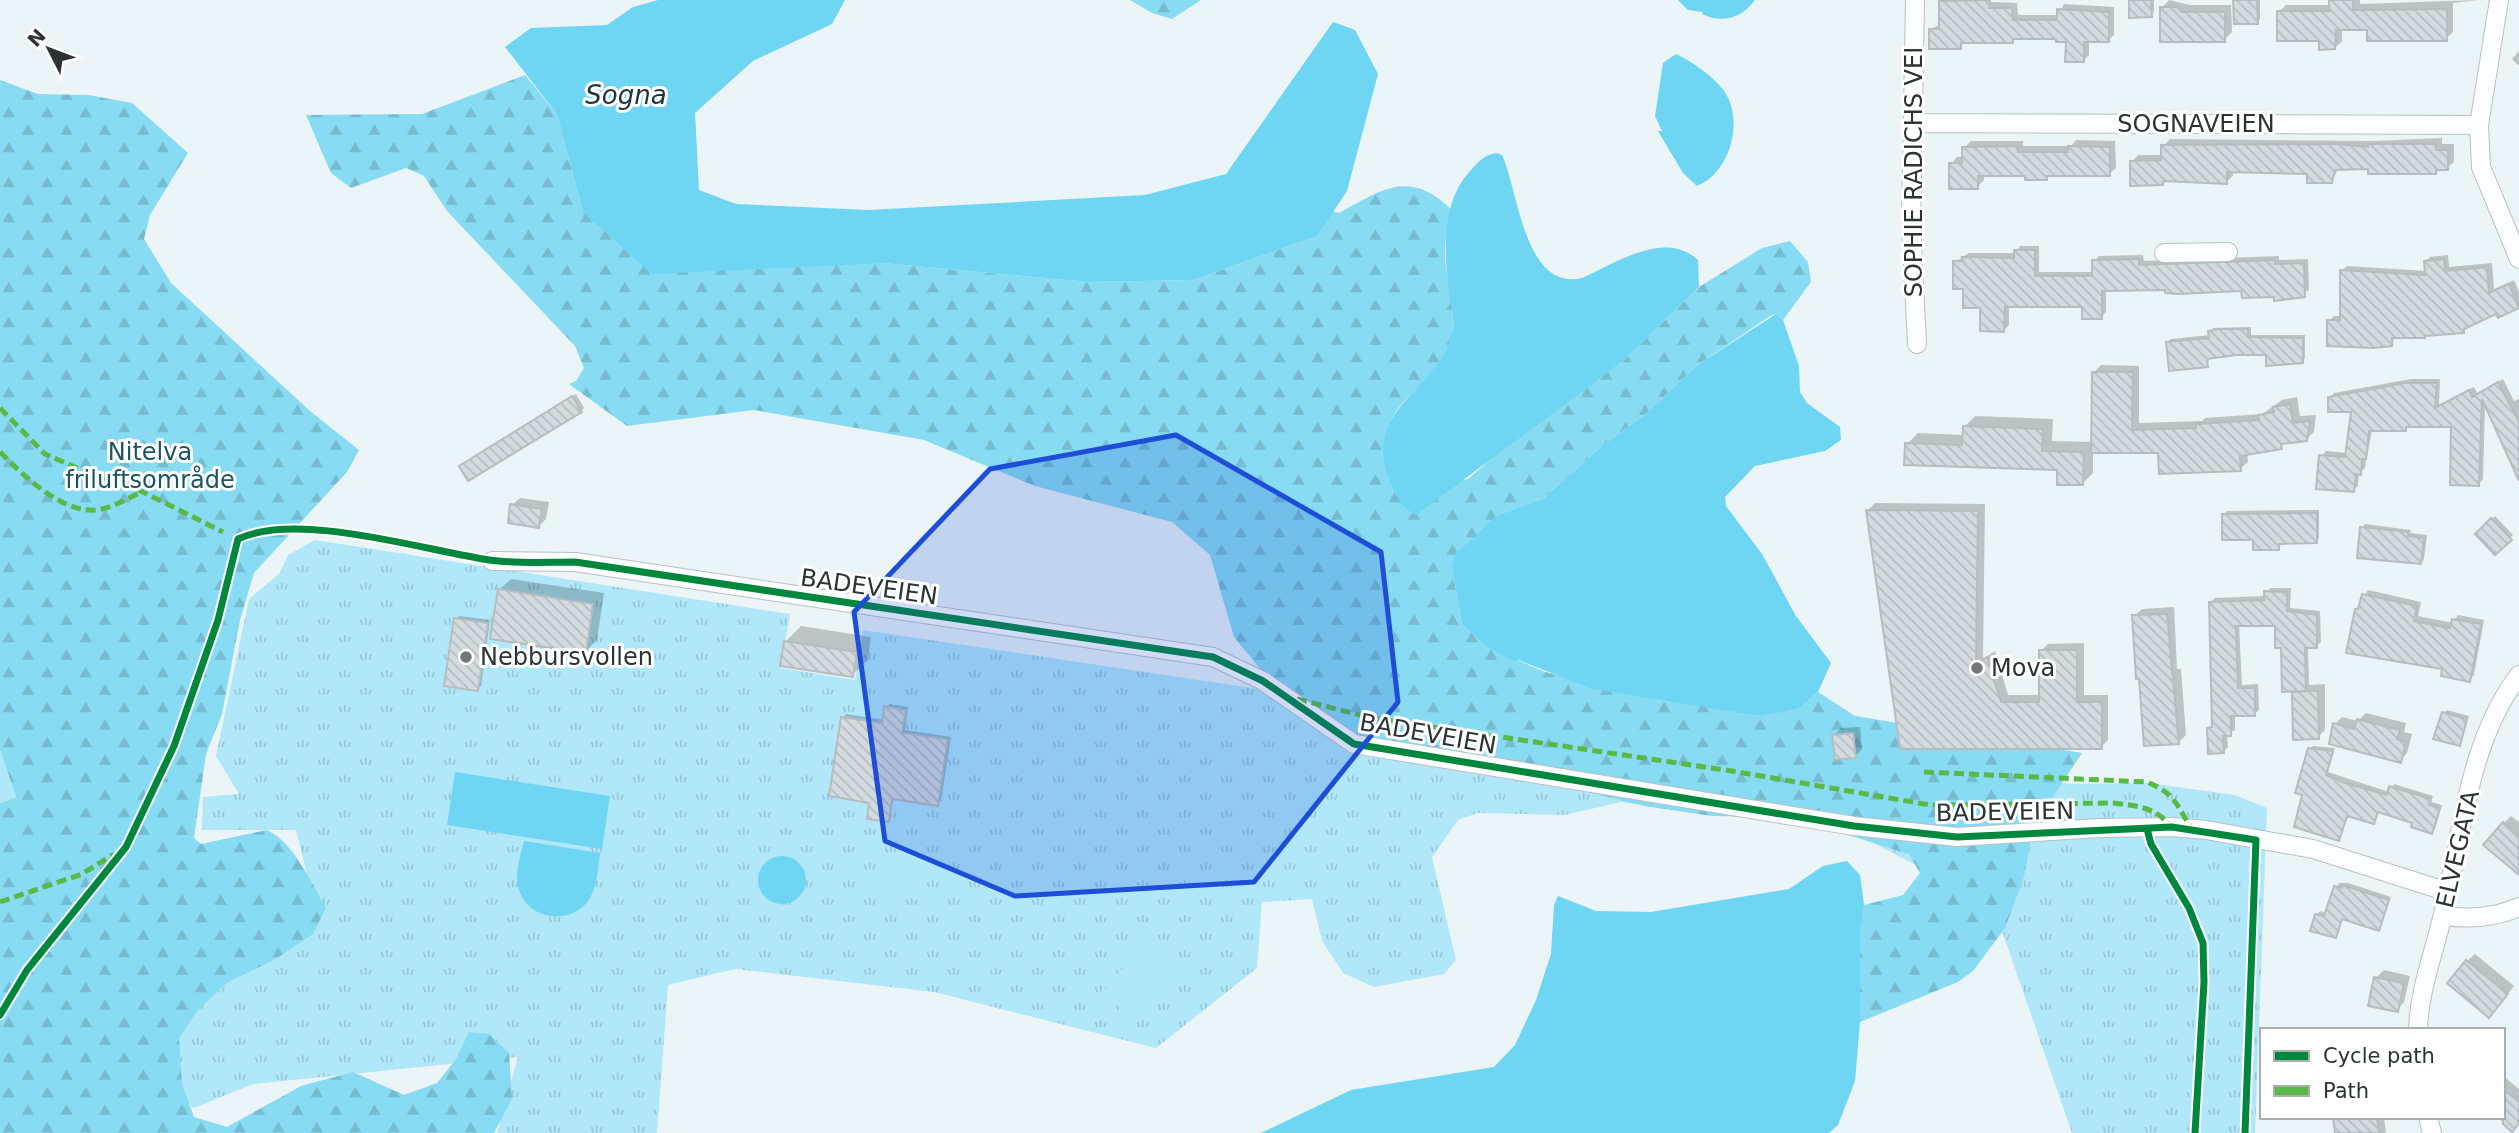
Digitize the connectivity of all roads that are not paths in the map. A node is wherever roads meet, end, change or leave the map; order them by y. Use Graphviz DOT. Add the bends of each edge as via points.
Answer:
graph roads {
  1 [pos="1915,0"];
  2 [pos="2499,0"];
  3 [pos="1913,123"];
  4 [pos="2479,125"];
  5 [pos="2228,252"];
  6 [pos="2164,253"];
  7 [pos="2519,258"];
  8 [pos="1917,344"];
  9 [pos="492,561"];
  10 [pos="2519,675"];
  11 [pos="2448,892"];
  12 [pos="2519,907"];
  13 [pos="2443,916"];
  14 [pos="2417,1028"];
  1 -- 3 [label="street, SOPHIE RADICHS VEI"];
  2 -- 4 [label="street"];
  3 -- 4 [label="street, SOGNAVEIEN"];
  3 -- 8 [label="street, SOPHIE RADICHS VEI" via="1911,223"];
  4 -- 7 [label="street" via="2481,167"];
  5 -- 6 [label="street"];
  9 -- 11 [label="street, BADEVEIEN" via="575,562 1213,657 1263,681 1354,744 1854,826 1957,837 2099,828 2206,830 2313,849"];
  10 -- 11 [label="street, ELVEGATA" via="2498,705 2478,759"];
  11 -- 13 [label="street, ELVEGATA"];
  12 -- 13 [label="street" via="2468,919"];
  13 -- 14 [label="street, ELVEGATA" via="2427,968"];
}
